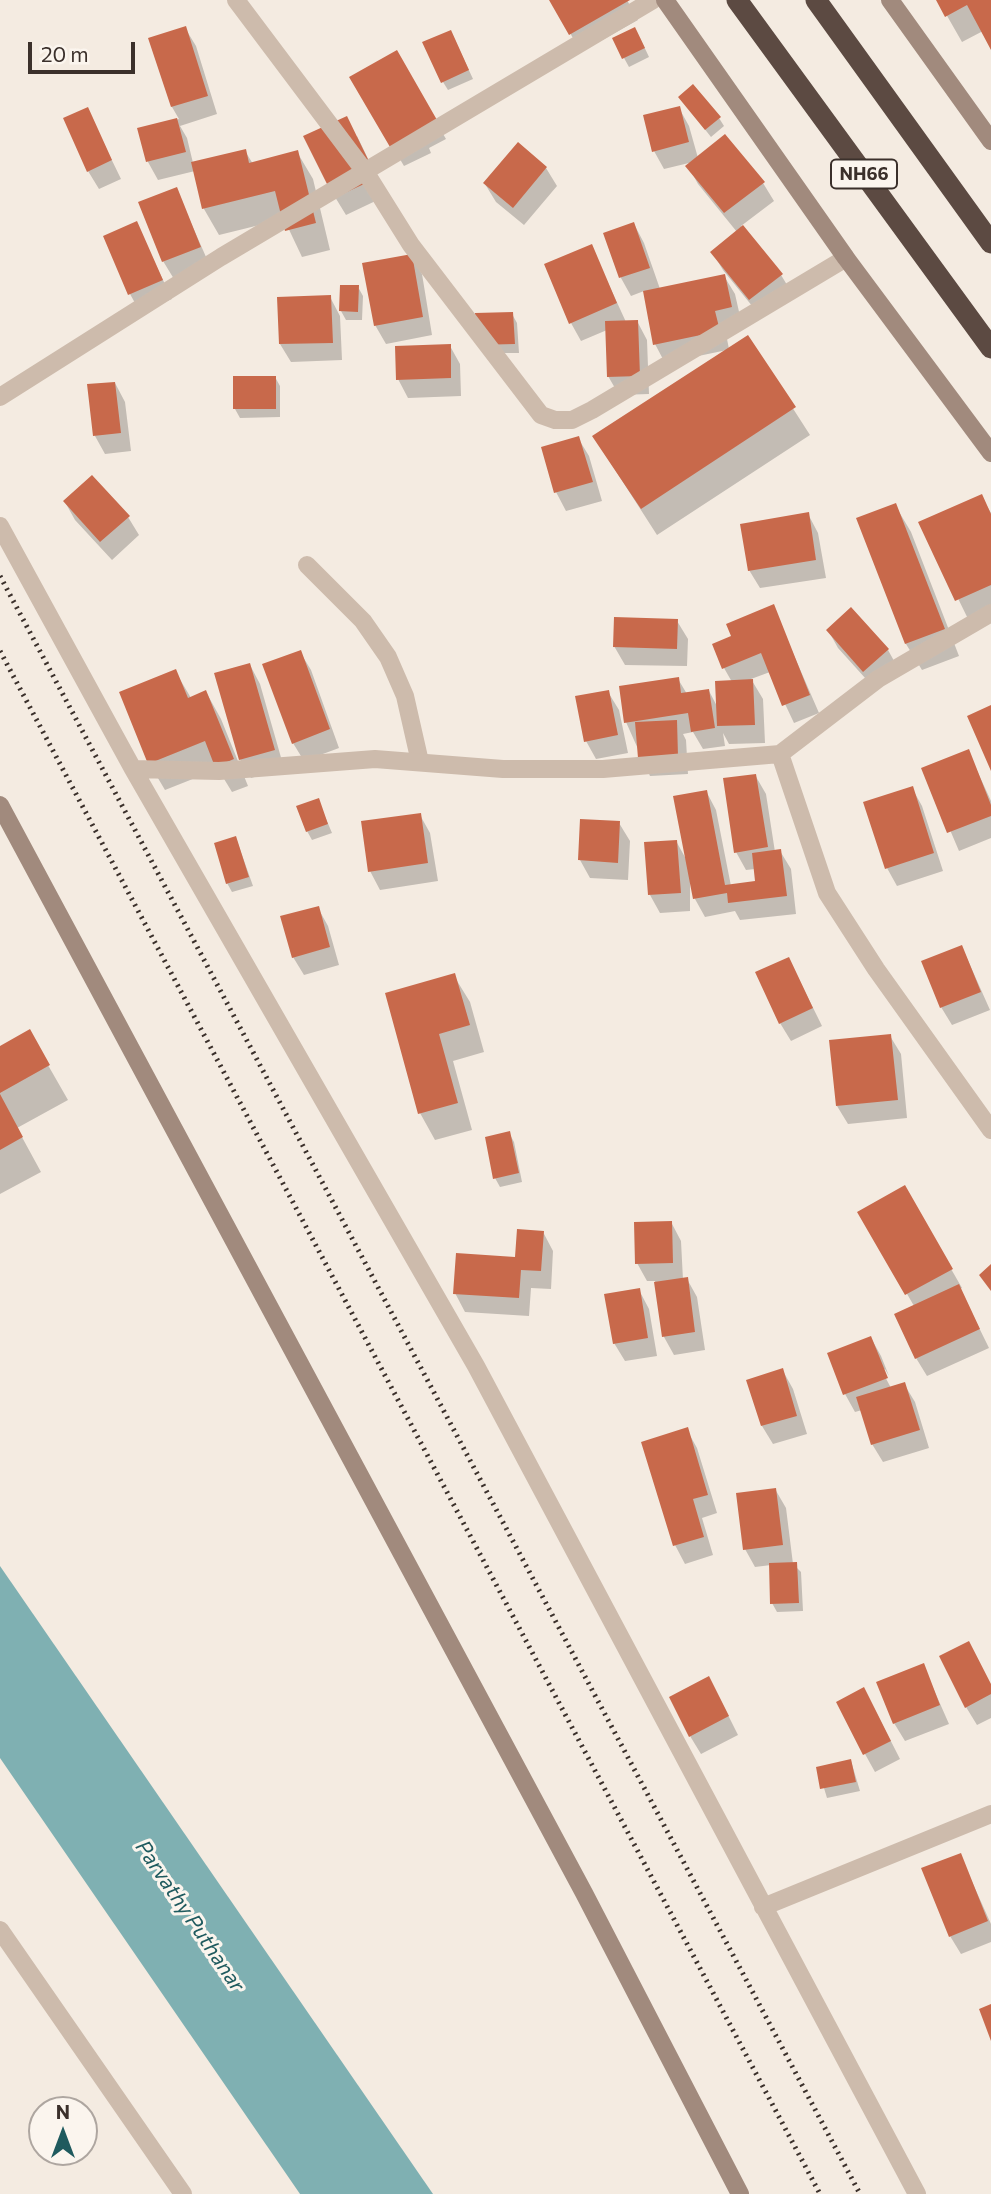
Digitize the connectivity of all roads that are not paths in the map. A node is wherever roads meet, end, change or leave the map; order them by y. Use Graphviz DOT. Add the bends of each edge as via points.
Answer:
graph roads {
  1 [pos="236,0"];
  2 [pos="653,0"];
  3 [pos="665,0"];
  4 [pos="737,0"];
  5 [pos="816,0"];
  6 [pos="890,0"];
  7 [pos="991,141"];
  8 [pos="366,173"];
  9 [pos="991,243"];
  10 [pos="846,258"];
  11 [pos="991,348"];
  12 [pos="0,397"];
  13 [pos="991,453"];
  14 [pos="0,526"];
  15 [pos="307,565"];
  16 [pos="991,612"];
  17 [pos="780,754"];
  18 [pos="419,762"];
  19 [pos="132,769"];
  20 [pos="0,805"];
  21 [pos="991,1130"];
  22 [pos="991,1814"];
  23 [pos="763,1907"];
  24 [pos="0,1930"];
  25 [pos="183,2194"];
  26 [pos="740,2194"];
  27 [pos="917,2194"];
  1 -- 8 [label="street"];
  2 -- 8 [label="street"];
  3 -- 10 [label="main road"];
  4 -- 11 [label="highway, NH66"];
  5 -- 9 [label="highway, NH66"];
  6 -- 7 [label="main road"];
  8 -- 10 [label="street" via="411,245 532,406 555,420 572,420 603,404"];
  8 -- 12 [label="street" via="221,257"];
  10 -- 13 [label="main road"];
  14 -- 19 [label="street"];
  15 -- 18 [label="street" via="363,621 388,657 405,696"];
  16 -- 17 [label="street" via="878,679"];
  17 -- 18 [label="street" via="603,769 503,769"];
  17 -- 21 [label="street" via="827,893"];
  18 -- 19 [label="street" via="376,759 219,771"];
  19 -- 23 [label="street" via="476,1366"];
  20 -- 26 [label="main road" via="584,1893"];
  22 -- 23 [label="street"];
  23 -- 27 [label="street"];
  24 -- 25 [label="street"];
}
